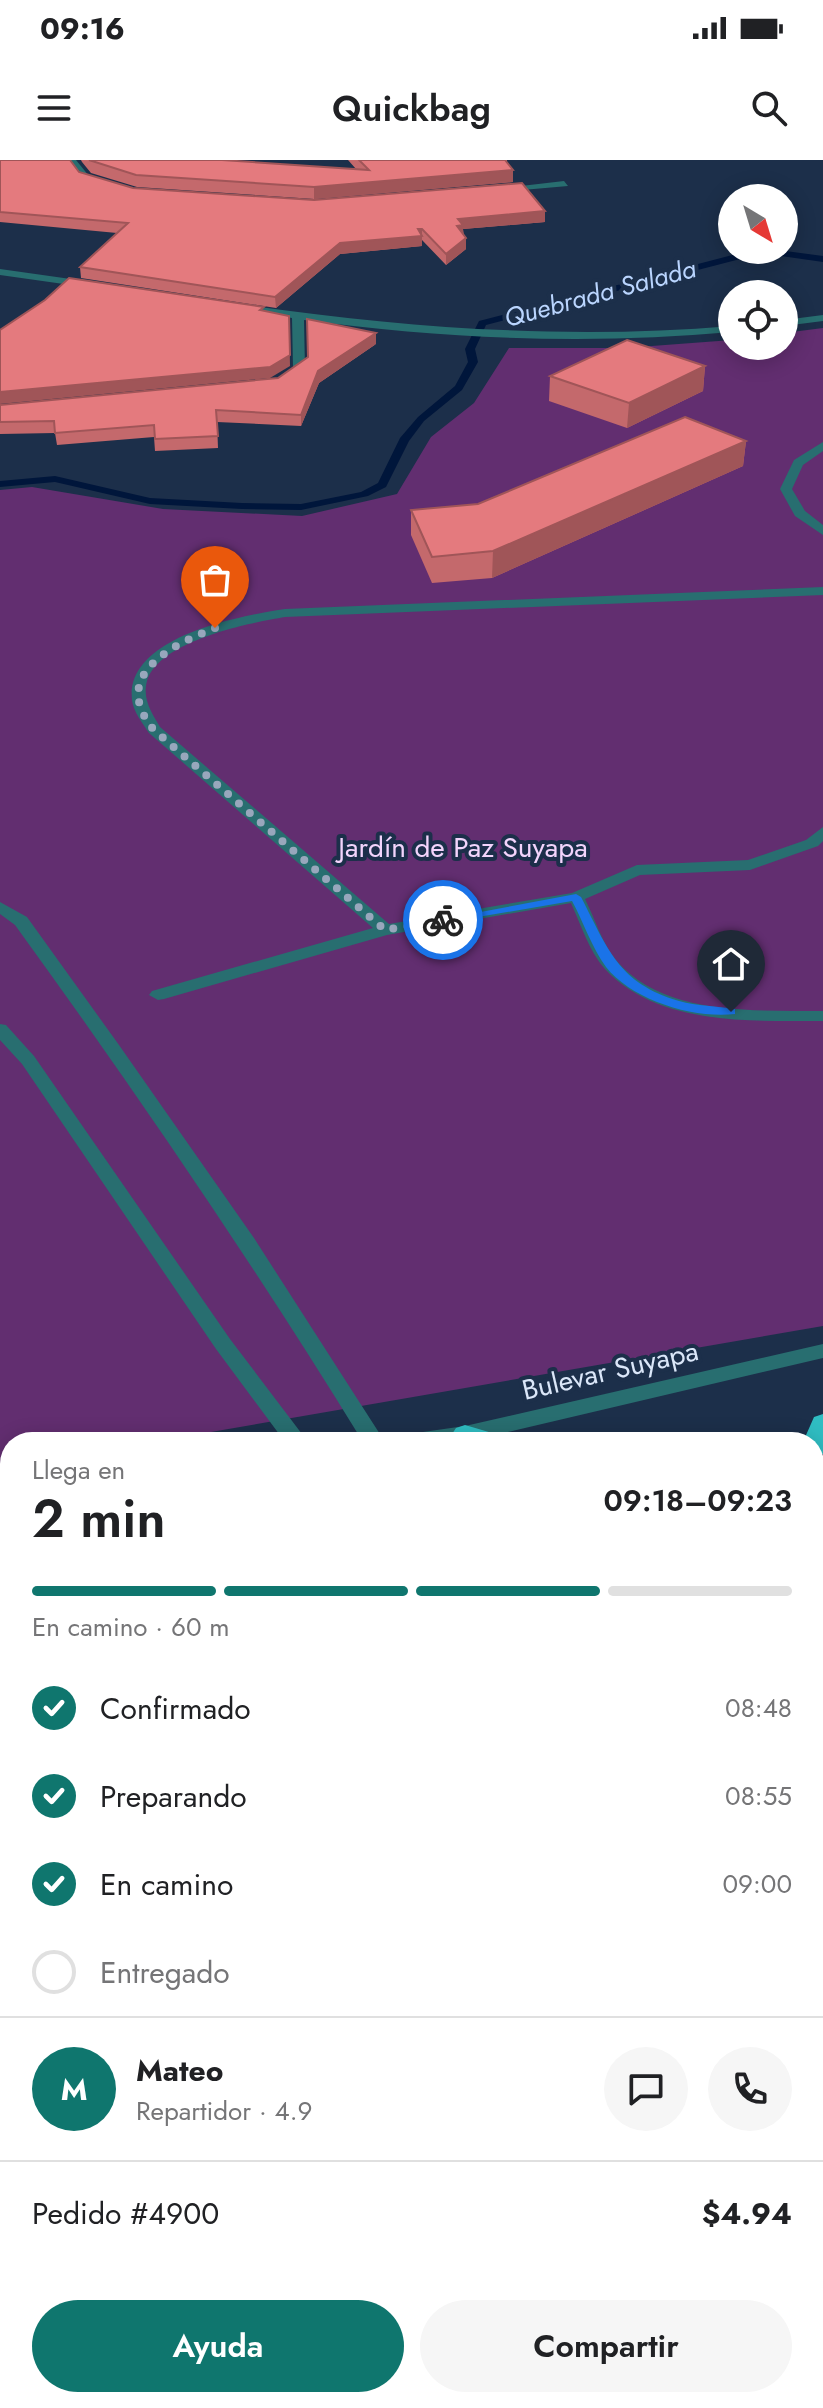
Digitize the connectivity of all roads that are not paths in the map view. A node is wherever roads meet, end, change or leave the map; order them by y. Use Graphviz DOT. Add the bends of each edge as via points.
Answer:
graph roads {
  1 [pos="71,160"];
  2 [pos="564,184"];
  3 [pos="118,190"];
  4 [pos="489,190"];
  5 [pos="0,272"];
  6 [pos="110,288"];
  7 [pos="236,307"];
  8 [pos="298,316"];
  9 [pos="823,318"];
  10 [pos="798,321"];
  11 [pos="718,330"];
  12 [pos="274,384"];
  13 [pos="823,446"];
  14 [pos="823,531"];
  15 [pos="823,591"];
  16 [pos="823,832"];
  17 [pos="576,897"];
  18 [pos="0,907"];
  19 [pos="385,930"];
  20 [pos="158,995"];
  21 [pos="823,1016"];
  22 [pos="0,1029"];
  23 [pos="823,1351"];
  24 [pos="289,1432"];
  25 [pos="368,1432"];
  26 [pos="474,1432"];
  1 -- 3 [label="street" via="85,178"];
  2 -- 4 [label="street"];
  5 -- 6 [label="street"];
  7 -- 8 [label="street"];
  8 -- 11 [label="street" via="496,336 613,337"];
  8 -- 12 [label="street" via="299,369"];
  9 -- 10 [label="street"];
  13 -- 14 [label="street" via="790,469 786,489 800,513"];
  15 -- 19 [label="street" via="285,613 215,628 162,654 144,672 137,694 142,715 154,730"];
  16 -- 17 [label="street" via="812,843 750,865 637,870"];
  17 -- 19 [label="street"];
  17 -- 21 [label="street" via="611,965 644,992 680,1005 757,1015"];
  18 -- 25 [label="street" via="21,921 184,1148"];
  19 -- 20 [label="street"];
  22 -- 24 [label="street" via="28,1060"];
  23 -- 26 [label="street, Bulevar Suyapa"];
}
